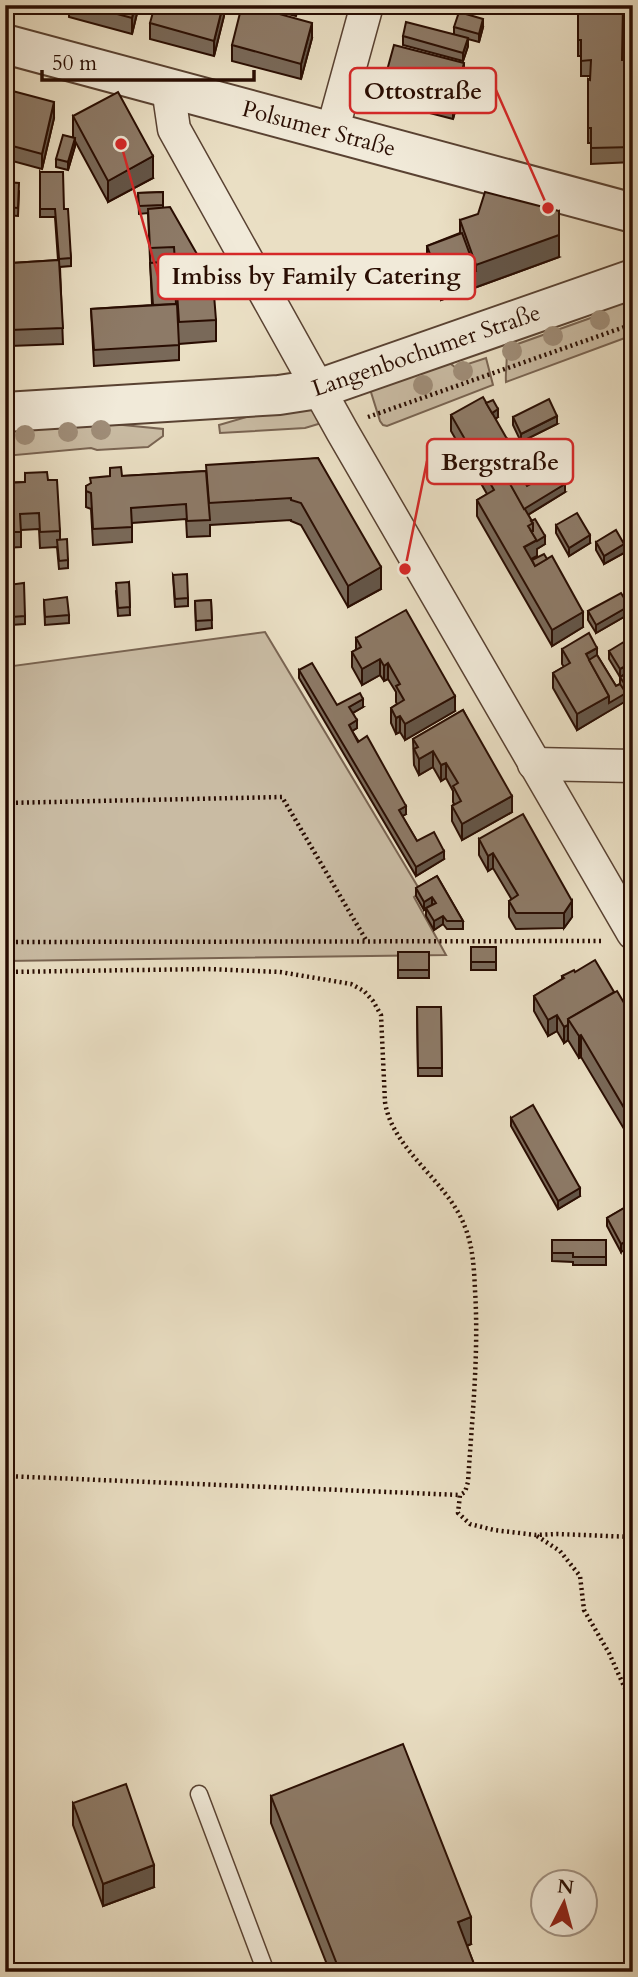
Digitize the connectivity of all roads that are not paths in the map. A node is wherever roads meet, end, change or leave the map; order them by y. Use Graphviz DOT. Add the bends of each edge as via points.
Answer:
graph roads {
  1 [pos="367,5"];
  2 [pos="5,44"];
  3 [pos="168,88"];
  4 [pos="332,132"];
  5 [pos="633,213"];
  6 [pos="633,279"];
  7 [pos="318,388"];
  8 [pos="5,412"];
  9 [pos="534,764"];
  10 [pos="633,766"];
  11 [pos="620,937"];
  12 [pos="199,1794"];
  13 [pos="266,1972"];
  1 -- 4 [label="street"];
  2 -- 3 [label="street, Polsumer Straße"];
  3 -- 4 [label="street, Polsumer Straße"];
  3 -- 7 [label="street" via="174,129"];
  4 -- 5 [label="street, Polsumer Straße"];
  6 -- 7 [label="street, Langenbochumer Straße"];
  7 -- 8 [label="street, Langenbochumer Straße" via="279,395"];
  7 -- 9 [label="street"];
  9 -- 10 [label="street"];
  9 -- 11 [label="street"];
  12 -- 13 [label="lane"];
}
